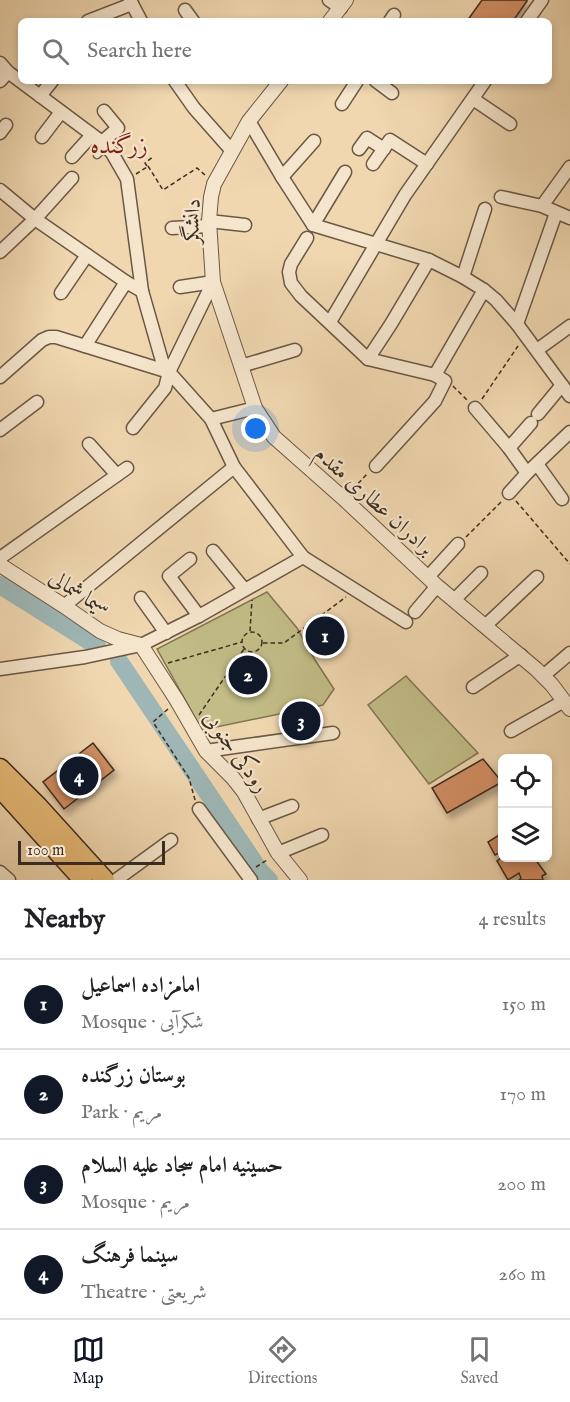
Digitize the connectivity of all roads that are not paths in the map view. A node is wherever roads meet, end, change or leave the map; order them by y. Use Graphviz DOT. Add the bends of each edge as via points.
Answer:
graph roads {
  1 [pos="542,0"];
  2 [pos="131,2"];
  3 [pos="339,3"];
  4 [pos="184,10"];
  5 [pos="95,18"];
  6 [pos="139,18"];
  7 [pos="191,18"];
  8 [pos="332,18"];
  9 [pos="529,18"];
  10 [pos="2,73"];
  11 [pos="18,83"];
  12 [pos="20,84"];
  13 [pos="50,84"];
  14 [pos="178,84"];
  15 [pos="279,84"];
  16 [pos="355,84"];
  17 [pos="380,84"];
  18 [pos="483,84"];
  19 [pos="393,93"];
  20 [pos="40,96"];
  21 [pos="473,99"];
  22 [pos="342,104"];
  23 [pos="104,111"];
  24 [pos="61,112"];
  25 [pos="249,121"];
  26 [pos="510,124"];
  27 [pos="42,137"];
  28 [pos="314,141"];
  29 [pos="99,145"];
  30 [pos="384,149"];
  31 [pos="359,150"];
  32 [pos="232,151"];
  33 [pos="72,157"];
  34 [pos="373,164"];
  35 [pos="427,164"];
  36 [pos="570,167"];
  37 [pos="345,172"];
  38 [pos="282,177"];
  39 [pos="72,178"];
  40 [pos="0,190"];
  41 [pos="501,196"];
  42 [pos="542,206"];
  43 [pos="485,209"];
  44 [pos="556,213"];
  45 [pos="570,218"];
  46 [pos="35,219"];
  47 [pos="209,223"];
  48 [pos="245,225"];
  49 [pos="314,225"];
  50 [pos="172,228"];
  51 [pos="307,238"];
  52 [pos="376,244"];
  53 [pos="0,252"];
  54 [pos="87,255"];
  55 [pos="429,260"];
  56 [pos="463,276"];
  57 [pos="126,282"];
  58 [pos="213,282"];
  59 [pos="180,287"];
  60 [pos="484,290"];
  61 [pos="142,291"];
  62 [pos="61,292"];
  63 [pos="330,322"];
  64 [pos="517,324"];
  65 [pos="570,326"];
  66 [pos="85,346"];
  67 [pos="295,350"];
  68 [pos="537,350"];
  69 [pos="368,359"];
  70 [pos="241,366"];
  71 [pos="2,370"];
  72 [pos="168,372"];
  73 [pos="440,378"];
  74 [pos="562,385"];
  75 [pos="570,396"];
  76 [pos="37,402"];
  77 [pos="255,408"];
  78 [pos="475,408"];
  79 [pos="211,419"];
  80 [pos="133,428"];
  81 [pos="0,430"];
  82 [pos="570,432"];
  83 [pos="89,444"];
  84 [pos="509,448"];
  85 [pos="537,464"];
  86 [pos="376,466"];
  87 [pos="234,467"];
  88 [pos="527,473"];
  89 [pos="510,493"];
  90 [pos="562,499"];
  91 [pos="458,544"];
  92 [pos="213,551"];
  93 [pos="303,557"];
  94 [pos="0,558"];
  95 [pos="190,559"];
  96 [pos="0,566"];
  97 [pos="481,573"];
  98 [pos="537,577"];
  99 [pos="433,582"];
  100 [pos="248,587"];
  101 [pos="141,598"];
  102 [pos="454,600"];
  103 [pos="64,606"];
  104 [pos="415,612"];
  105 [pos="199,616"];
  106 [pos="406,622"];
  107 [pos="485,626"];
  108 [pos="166,633"];
  109 [pos="141,645"];
  110 [pos="570,653"];
  111 [pos="521,655"];
  112 [pos="0,669"];
  113 [pos="543,676"];
  114 [pos="473,687"];
  115 [pos="567,705"];
  116 [pos="511,731"];
  117 [pos="333,732"];
  118 [pos="206,751"];
  119 [pos="0,768"];
  120 [pos="0,788"];
  121 [pos="292,806"];
  122 [pos="199,809"];
  123 [pos="258,819"];
  124 [pos="322,835"];
  125 [pos="171,840"];
  126 [pos="274,855"];
  127 [pos="0,872"];
  128 [pos="251,876"];
  129 [pos="9,880"];
  130 [pos="83,880"];
  131 [pos="105,880"];
  132 [pos="116,880"];
  133 [pos="300,880"];
  1 -- 9 [label="street"];
  2 -- 5 [label="street"];
  2 -- 6 [label="street"];
  3 -- 8 [label="street"];
  4 -- 7 [label="street"];
  10 -- 11 [label="street"];
  12 -- 20 [label="street"];
  13 -- 20 [label="street"];
  14 -- 32 [label="street"];
  15 -- 25 [label="street, دانشگر"];
  16 -- 22 [label="street"];
  17 -- 19 [label="street"];
  18 -- 21 [label="street"];
  20 -- 24 [label="street"];
  21 -- 26 [label="street"];
  21 -- 35 [label="street"];
  23 -- 29 [label="street" via="118,128"];
  24 -- 27 [label="street"];
  24 -- 29 [label="street"];
  25 -- 32 [label="street, دانشگر"];
  25 -- 38 [label="street"];
  28 -- 38 [label="street"];
  29 -- 33 [label="street"];
  29 -- 61 [label="street" via="112,153 127,179"];
  30 -- 31 [label="street" via="367,138"];
  30 -- 34 [label="street"];
  30 -- 35 [label="street" via="390,140"];
  32 -- 47 [label="street, دانشگر" via="214,184"];
  35 -- 52 [label="street"];
  36 -- 42 [label="street"];
  37 -- 49 [label="street"];
  38 -- 49 [label="street"];
  39 -- 46 [label="street"];
  40 -- 46 [label="street"];
  41 -- 42 [label="street"];
  42 -- 44 [label="street"];
  43 -- 56 [label="street"];
  44 -- 45 [label="street"];
  44 -- 64 [label="street"];
  46 -- 53 [label="street"];
  46 -- 54 [label="street"];
  47 -- 48 [label="street"];
  47 -- 50 [label="street"];
  47 -- 58 [label="street, دانشگر"];
  49 -- 52 [label="street"];
  51 -- 63 [label="street" via="291,264 291,283"];
  52 -- 55 [label="street"];
  52 -- 63 [label="street"];
  54 -- 57 [label="street"];
  54 -- 62 [label="street"];
  55 -- 56 [label="street"];
  55 -- 69 [label="street"];
  56 -- 60 [label="street"];
  57 -- 61 [label="street"];
  57 -- 66 [label="street"];
  58 -- 59 [label="street"];
  58 -- 70 [label="street, برادران عطاری مقدم"];
  58 -- 72 [label="street"];
  60 -- 64 [label="street"];
  60 -- 73 [label="street"];
  61 -- 72 [label="street"];
  63 -- 69 [label="street"];
  64 -- 68 [label="street"];
  65 -- 68 [label="street"];
  66 -- 71 [label="street" via="49,336"];
  66 -- 72 [label="street"];
  67 -- 70 [label="street"];
  68 -- 74 [label="street"];
  69 -- 73 [label="street"];
  70 -- 77 [label="street, برادران عطاری مقدم"];
  72 -- 79 [label="street"];
  72 -- 80 [label="street" via="165,388"];
  73 -- 86 [label="street" via="435,401"];
  74 -- 75 [label="street"];
  74 -- 84 [label="street"];
  76 -- 81 [label="street"];
  77 -- 79 [label="street"];
  77 -- 99 [label="street, برادران عطاری مقدم" via="274,437"];
  78 -- 84 [label="street"];
  79 -- 87 [label="street"];
  82 -- 85 [label="street"];
  83 -- 94 [label="street" via="122,471"];
  84 -- 88 [label="street"];
  85 -- 88 [label="street"];
  85 -- 90 [label="street"];
  87 -- 93 [label="street"];
  87 -- 103 [label="street"];
  88 -- 89 [label="street"];
  91 -- 99 [label="street"];
  92 -- 100 [label="street"];
  93 -- 100 [label="street"];
  93 -- 106 [label="street"];
  95 -- 105 [label="street" via="169,576"];
  96 -- 103 [label="street, سیما شمالی"];
  97 -- 102 [label="street"];
  98 -- 107 [label="street"];
  99 -- 102 [label="street, برادران عطاری مقدم"];
  99 -- 104 [label="street"];
  100 -- 105 [label="street"];
  101 -- 108 [label="street"];
  102 -- 107 [label="street, برادران عطاری مقدم"];
  103 -- 109 [label="street, سیما شمالی" via="100,631"];
  105 -- 108 [label="street"];
  107 -- 111 [label="street, برادران عطاری مقدم"];
  108 -- 109 [label="street"];
  109 -- 112 [label="street"];
  109 -- 118 [label="street, رودکی جنوبی"];
  110 -- 113 [label="street"];
  111 -- 113 [label="street, برادران عطاری مقدم"];
  111 -- 114 [label="street"];
  113 -- 115 [label="street, برادران عطاری مقدم"];
  115 -- 116 [label="street"];
  117 -- 118 [label="street"];
  118 -- 123 [label="street, رودکی جنوبی" via="239,785"];
  119 -- 131 [label="main road"];
  120 -- 130 [label="main road"];
  121 -- 123 [label="street"];
  122 -- 128 [label="street"];
  123 -- 126 [label="street, رودکی جنوبی"];
  124 -- 126 [label="street"];
  125 -- 132 [label="street"];
  126 -- 133 [label="street, رودکی جنوبی"];
  127 -- 129 [label="street"];
}
